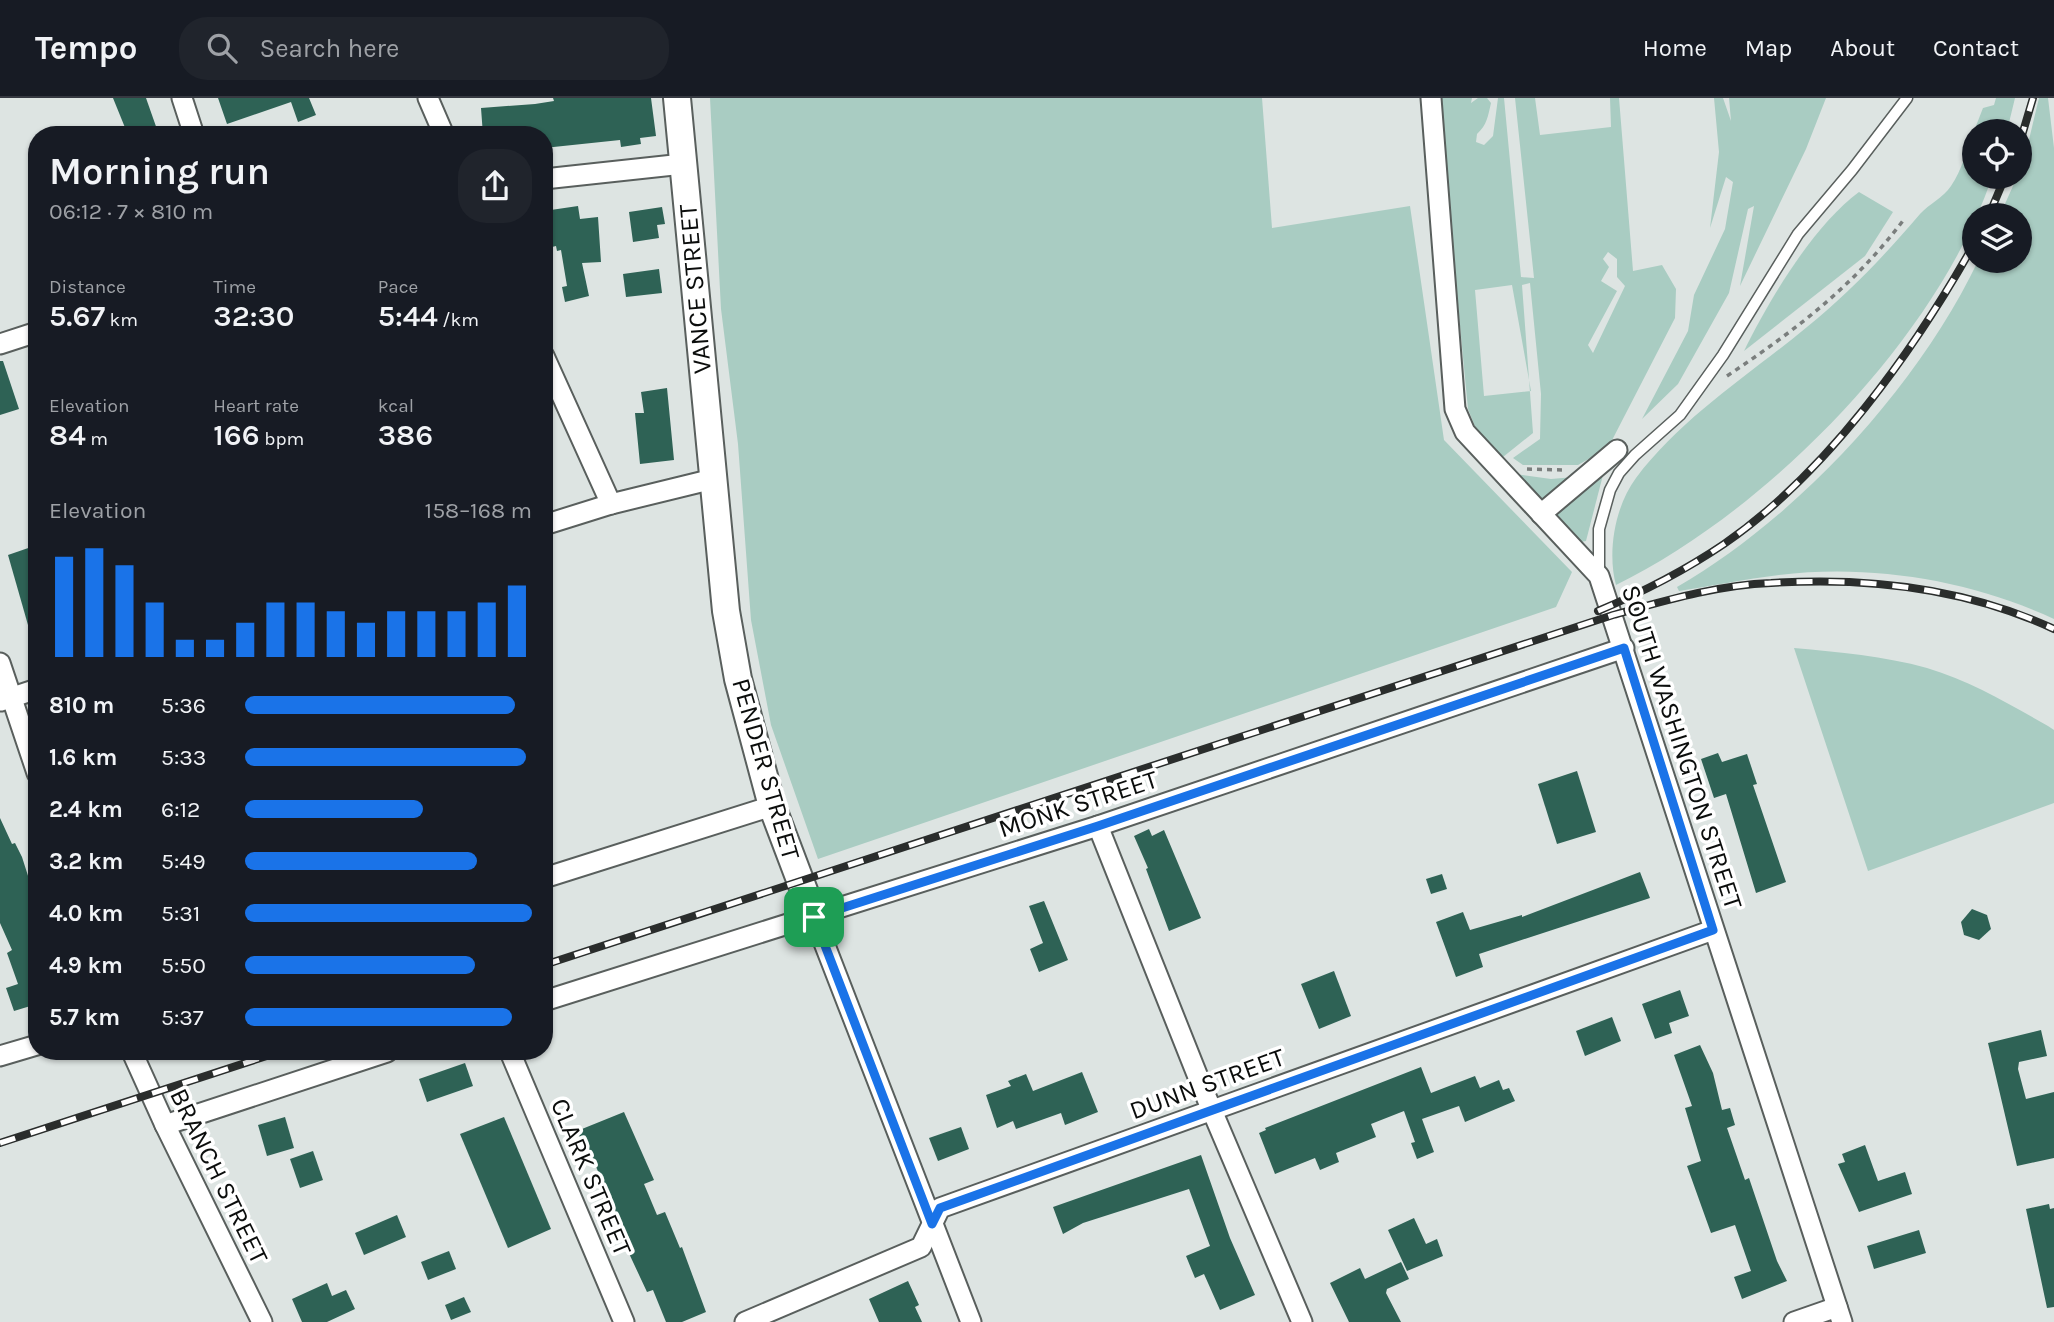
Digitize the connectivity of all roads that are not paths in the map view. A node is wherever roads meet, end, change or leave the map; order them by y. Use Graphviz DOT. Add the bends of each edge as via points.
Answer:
graph roads {
  1 [pos="182,98"];
  2 [pos="428,98"];
  3 [pos="677,98"];
  4 [pos="1431,98"];
  5 [pos="1907,98"];
  6 [pos="191,126"];
  7 [pos="440,126"];
  8 [pos="683,163"];
  9 [pos="553,178"];
  10 [pos="28,335"];
  11 [pos="0,344"];
  12 [pos="553,376"];
  13 [pos="1618,450"];
  14 [pos="713,479"];
  15 [pos="611,504"];
  16 [pos="1541,514"];
  17 [pos="553,522"];
  18 [pos="1599,576"];
  19 [pos="1624,648"];
  20 [pos="0,663"];
  21 [pos="28,692"];
  22 [pos="6,699"];
  23 [pos="28,752"];
  24 [pos="772,806"];
  25 [pos="1098,826"];
  26 [pos="553,875"];
  27 [pos="814,917"];
  28 [pos="1713,930"];
  29 [pos="553,998"];
  30 [pos="28,1048"];
  31 [pos="0,1056"];
  32 [pos="136,1060"];
  33 [pos="363,1060"];
  34 [pos="513,1060"];
  35 [pos="1213,1110"];
  36 [pos="164,1125"];
  37 [pos="932,1224"];
  38 [pos="1839,1314"];
  39 [pos="262,1322"];
  40 [pos="624,1322"];
  41 [pos="745,1322"];
  42 [pos="971,1322"];
  43 [pos="1302,1322"];
  44 [pos="1794,1322"];
  1 -- 6 [label="street"];
  2 -- 7 [label="street"];
  3 -- 8 [label="street, VANCE STREET"];
  4 -- 16 [label="street, SOUTH WASHINGTON STREET" via="1455,410 1465,432"];
  5 -- 18 [label="lane" via="1798,234 1680,415 1634,455 1610,490 1599,529"];
  8 -- 9 [label="street"];
  8 -- 14 [label="street, VANCE STREET"];
  10 -- 11 [label="street"];
  12 -- 15 [label="street"];
  13 -- 16 [label="street"];
  14 -- 15 [label="street"];
  14 -- 24 [label="street, PENDER STREET" via="738,679"];
  15 -- 17 [label="street"];
  16 -- 18 [label="street, SOUTH WASHINGTON STREET"];
  18 -- 19 [label="street, SOUTH WASHINGTON STREET"];
  19 -- 25 [label="street, MONK STREET"];
  19 -- 28 [label="street, SOUTH WASHINGTON STREET"];
  20 -- 22 [label="street"];
  21 -- 22 [label="street"];
  22 -- 23 [label="street"];
  24 -- 26 [label="street"];
  24 -- 27 [label="street, PENDER STREET"];
  25 -- 27 [label="street, MONK STREET"];
  25 -- 35 [label="street"];
  27 -- 29 [label="street, MONK STREET"];
  27 -- 37 [label="street, PENDER STREET"];
  28 -- 35 [label="street, DUNN STREET"];
  28 -- 38 [label="street, SOUTH WASHINGTON STREET"];
  30 -- 31 [label="street"];
  32 -- 36 [label="street, BRANCH STREET"];
  33 -- 36 [label="street"];
  34 -- 40 [label="street, CLARK STREET"];
  35 -- 37 [label="street, DUNN STREET" via="940,1208"];
  35 -- 43 [label="street"];
  36 -- 39 [label="street, BRANCH STREET"];
  37 -- 41 [label="street, DUNN STREET" via="921,1247"];
  37 -- 42 [label="street, PENDER STREET"];
  38 -- 44 [label="street"];
}
